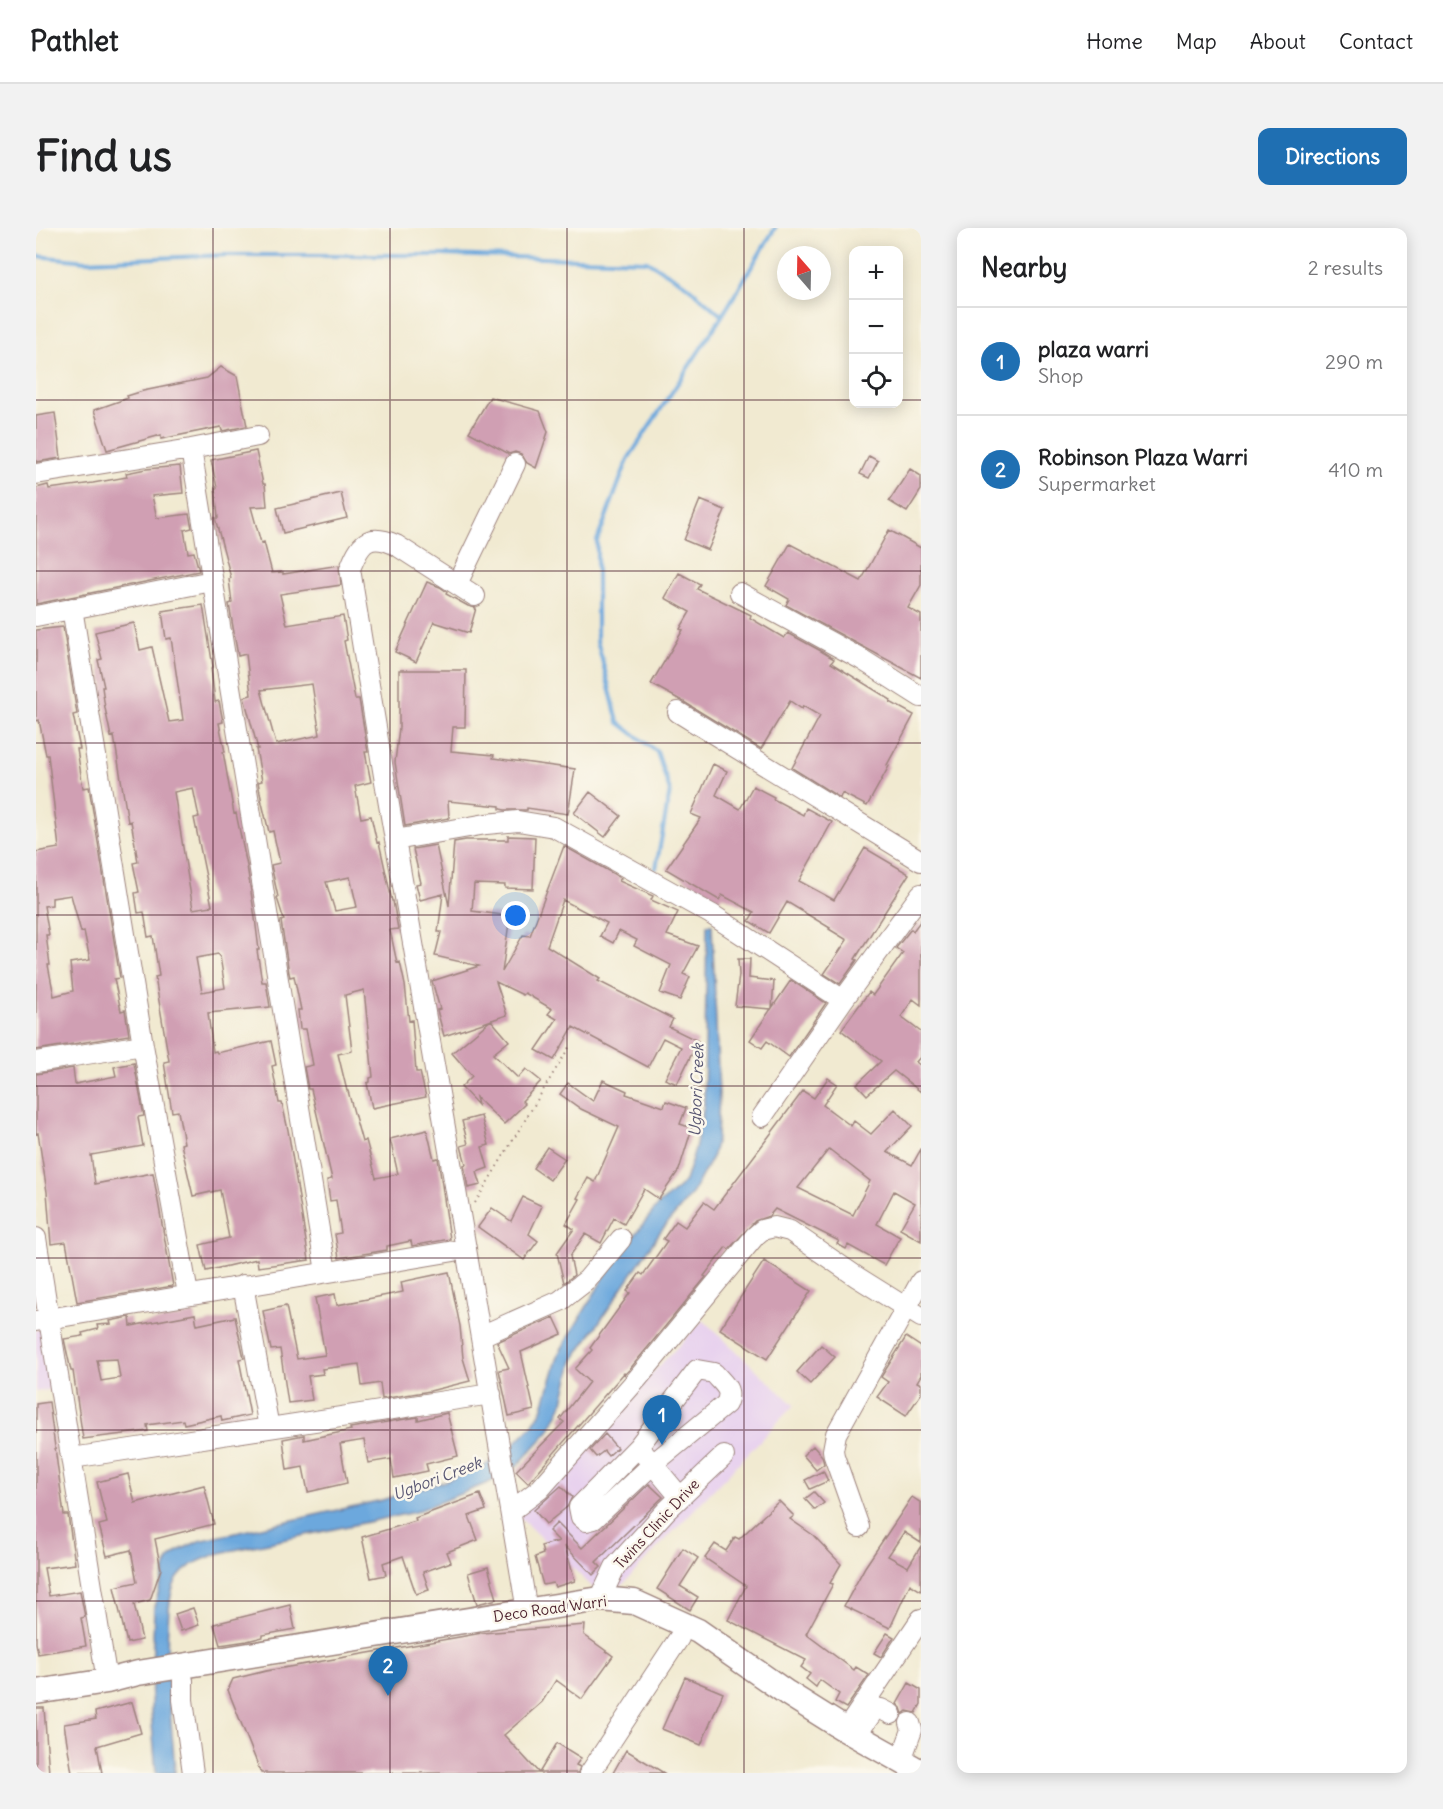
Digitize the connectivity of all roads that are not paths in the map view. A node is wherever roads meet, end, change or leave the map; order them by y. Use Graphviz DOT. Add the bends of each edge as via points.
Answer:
graph roads {
  1 [pos="258,436"];
  2 [pos="191,449"];
  3 [pos="514,464"];
  4 [pos="36,474"];
  5 [pos="212,581"];
  6 [pos="457,584"];
  7 [pos="740,593"];
  8 [pos="475,596"];
  9 [pos="72,608"];
  10 [pos="36,616"];
  11 [pos="921,697"];
  12 [pos="678,712"];
  13 [pos="395,840"];
  14 [pos="921,861"];
  15 [pos="921,894"];
  16 [pos="843,1000"];
  17 [pos="143,1045"];
  18 [pos="36,1062"];
  19 [pos="762,1117"];
  20 [pos="36,1238"];
  21 [pos="621,1239"];
  22 [pos="466,1249"];
  23 [pos="326,1272"];
  24 [pos="921,1281"];
  25 [pos="243,1286"];
  26 [pos="188,1294"];
  27 [pos="913,1312"];
  28 [pos="43,1320"];
  29 [pos="481,1336"];
  30 [pos="491,1394"];
  31 [pos="269,1428"];
  32 [pos="638,1447"];
  33 [pos="724,1456"];
  34 [pos="72,1458"];
  35 [pos="653,1464"];
  36 [pos="680,1497"];
  37 [pos="511,1511"];
  38 [pos="860,1527"];
  39 [pos="600,1599"];
  40 [pos="527,1611"];
  41 [pos="921,1619"];
  42 [pos="679,1638"];
  43 [pos="178,1676"];
  44 [pos="107,1681"];
  45 [pos="138,1681"];
  46 [pos="36,1692"];
  47 [pos="36,1707"];
  48 [pos="891,1714"];
  49 [pos="910,1724"];
  50 [pos="851,1732"];
  51 [pos="905,1768"];
  52 [pos="193,1773"];
  53 [pos="590,1773"];
  1 -- 2 [label="street"];
  2 -- 4 [label="street"];
  2 -- 5 [label="street"];
  3 -- 6 [label="street"];
  5 -- 9 [label="street"];
  5 -- 23 [label="street"];
  6 -- 8 [label="street"];
  6 -- 13 [label="street" via="382,538 358,548 350,569"];
  7 -- 11 [label="street" via="854,655"];
  9 -- 10 [label="street"];
  9 -- 17 [label="street"];
  12 -- 14 [label="street"];
  13 -- 16 [label="street" via="518,821 554,827 711,914"];
  13 -- 22 [label="street"];
  15 -- 16 [label="street"];
  16 -- 19 [label="street"];
  17 -- 18 [label="street"];
  17 -- 26 [label="street"];
  20 -- 28 [label="street"];
  21 -- 29 [label="street" via="587,1280 568,1296"];
  22 -- 23 [label="street"];
  22 -- 29 [label="street"];
  23 -- 25 [label="street"];
  24 -- 27 [label="street"];
  25 -- 26 [label="street"];
  25 -- 31 [label="street"];
  26 -- 28 [label="street"];
  27 -- 37 [label="street" via="790,1231 774,1227 762,1230 547,1480"];
  27 -- 38 [label="street" via="834,1442 834,1456"];
  28 -- 34 [label="street"];
  29 -- 30 [label="street"];
  30 -- 31 [label="street"];
  30 -- 37 [label="street"];
  31 -- 34 [label="street"];
  32 -- 35 [label="street"];
  32 -- 35 [label="street" via="579,1507 581,1517 586,1521 594,1519"];
  32 -- 35 [label="street" via="697,1370 714,1373 729,1391 726,1404"];
  33 -- 36 [label="street, Twins Clinic Drive"];
  34 -- 44 [label="street"];
  35 -- 36 [label="street"];
  36 -- 39 [label="street, Twins Clinic Drive" via="615,1567"];
  37 -- 40 [label="street"];
  39 -- 40 [label="main road, Deco Road Warri"];
  39 -- 50 [label="main road, Deco Road Warri" via="634,1602 698,1631"];
  40 -- 43 [label="main road, Deco Road Warri"];
  41 -- 50 [label="street"];
  42 -- 43 [label="main road, Deco Road Warri" via="636,1618 587,1614"];
  42 -- 51 [label="main road, Deco Road Warri"];
  42 -- 53 [label="street"];
  43 -- 45 [label="main road"];
  43 -- 52 [label="street"];
  44 -- 45 [label="main road"];
  44 -- 46 [label="main road"];
  45 -- 47 [label="main road"];
  48 -- 50 [label="street" via="875,1709"];
  49 -- 51 [label="street"];
  50 -- 51 [label="main road, Deco Road Warri"];
}
